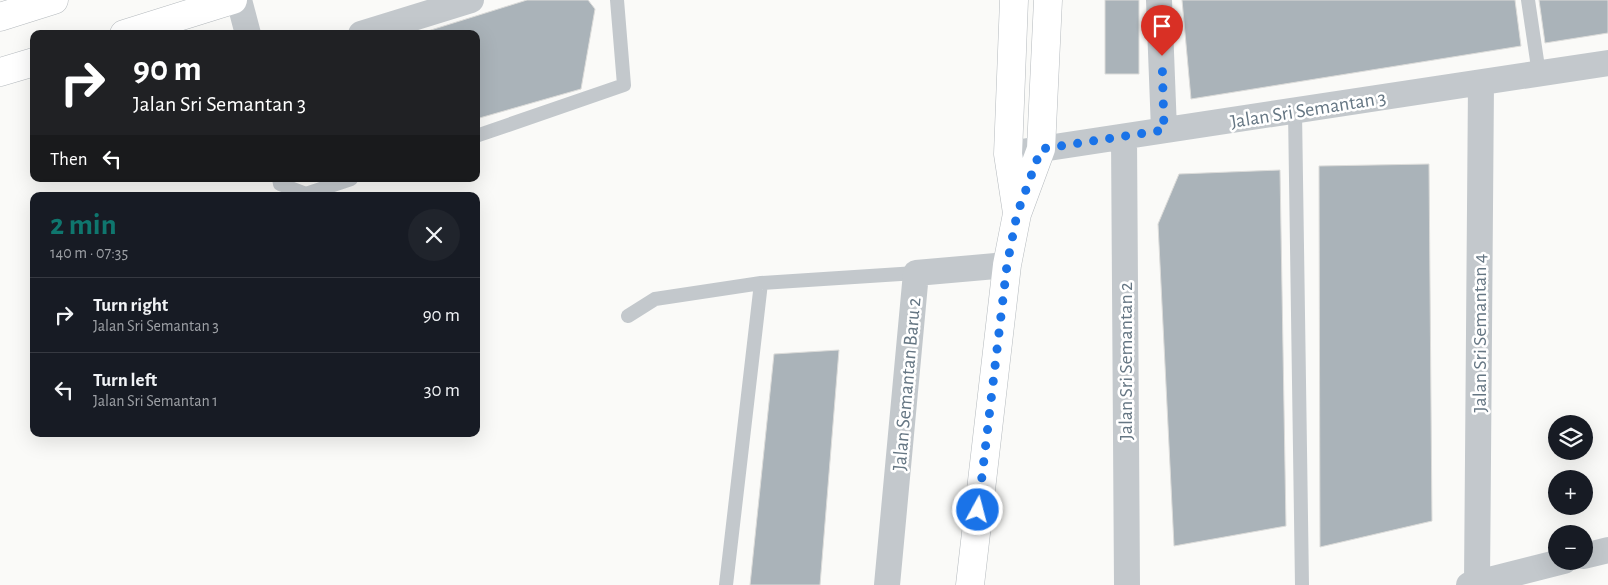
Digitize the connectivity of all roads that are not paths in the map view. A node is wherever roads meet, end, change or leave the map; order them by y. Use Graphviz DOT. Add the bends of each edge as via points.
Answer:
graph roads {
  1 [pos="54,0"];
  2 [pos="233,0"];
  3 [pos="239,0"];
  4 [pos="471,0"];
  5 [pos="617,0"];
  6 [pos="1014,0"];
  7 [pos="1048,0"];
  8 [pos="1160,0"];
  9 [pos="1528,0"];
  10 [pos="0,17"];
  11 [pos="137,30"];
  12 [pos="247,30"];
  13 [pos="374,30"];
  14 [pos="30,63"];
  15 [pos="1608,64"];
  16 [pos="0,72"];
  17 [pos="1539,74"];
  18 [pos="1481,83"];
  19 [pos="1294,111"];
  20 [pos="1164,130"];
  21 [pos="480,135"];
  22 [pos="1124,137"];
  23 [pos="1041,149"];
  24 [pos="1008,154"];
  25 [pos="280,182"];
  26 [pos="342,182"];
  27 [pos="301,192"];
  28 [pos="312,192"];
  29 [pos="1017,214"];
  30 [pos="1007,265"];
  31 [pos="916,273"];
  32 [pos="761,283"];
  33 [pos="628,316"];
  34 [pos="1608,550"];
  35 [pos="1593,554"];
  36 [pos="1548,565"];
  37 [pos="1473,584"];
  38 [pos="726,585"];
  39 [pos="887,585"];
  40 [pos="970,585"];
  41 [pos="1127,585"];
  42 [pos="1302,585"];
  1 -- 10 [label="main road"];
  2 -- 11 [label="main road"];
  3 -- 12 [label="street"];
  4 -- 13 [label="street"];
  5 -- 21 [label="lane" via="624,85"];
  6 -- 24 [label="main road"];
  7 -- 23 [label="main road"];
  8 -- 20 [label="street"];
  9 -- 17 [label="lane"];
  14 -- 16 [label="main road"];
  15 -- 17 [label="street, Jalan Sri Semantan 3"];
  17 -- 18 [label="street, Jalan Sri Semantan 3"];
  18 -- 19 [label="street, Jalan Sri Semantan 3"];
  18 -- 37 [label="street, Jalan Sri Semantan 4"];
  19 -- 20 [label="street, Jalan Sri Semantan 3"];
  19 -- 42 [label="lane"];
  20 -- 22 [label="street, Jalan Sri Semantan 3"];
  22 -- 23 [label="street, Jalan Sri Semantan 3"];
  22 -- 41 [label="street, Jalan Sri Semantan 2"];
  23 -- 24 [label="street, Jalan Sri Semantan 3"];
  23 -- 29 [label="main road"];
  24 -- 29 [label="main road"];
  25 -- 27 [label="lane"];
  26 -- 28 [label="lane"];
  29 -- 30 [label="main road"];
  30 -- 31 [label="street, Jalan Semantan Baru 2"];
  30 -- 40 [label="main road"];
  31 -- 32 [label="lane"];
  31 -- 39 [label="street, Jalan Semantan Baru 2"];
  32 -- 33 [label="lane" via="655,299"];
  32 -- 38 [label="lane"];
  34 -- 35 [label="street"];
  36 -- 37 [label="street"];
}
